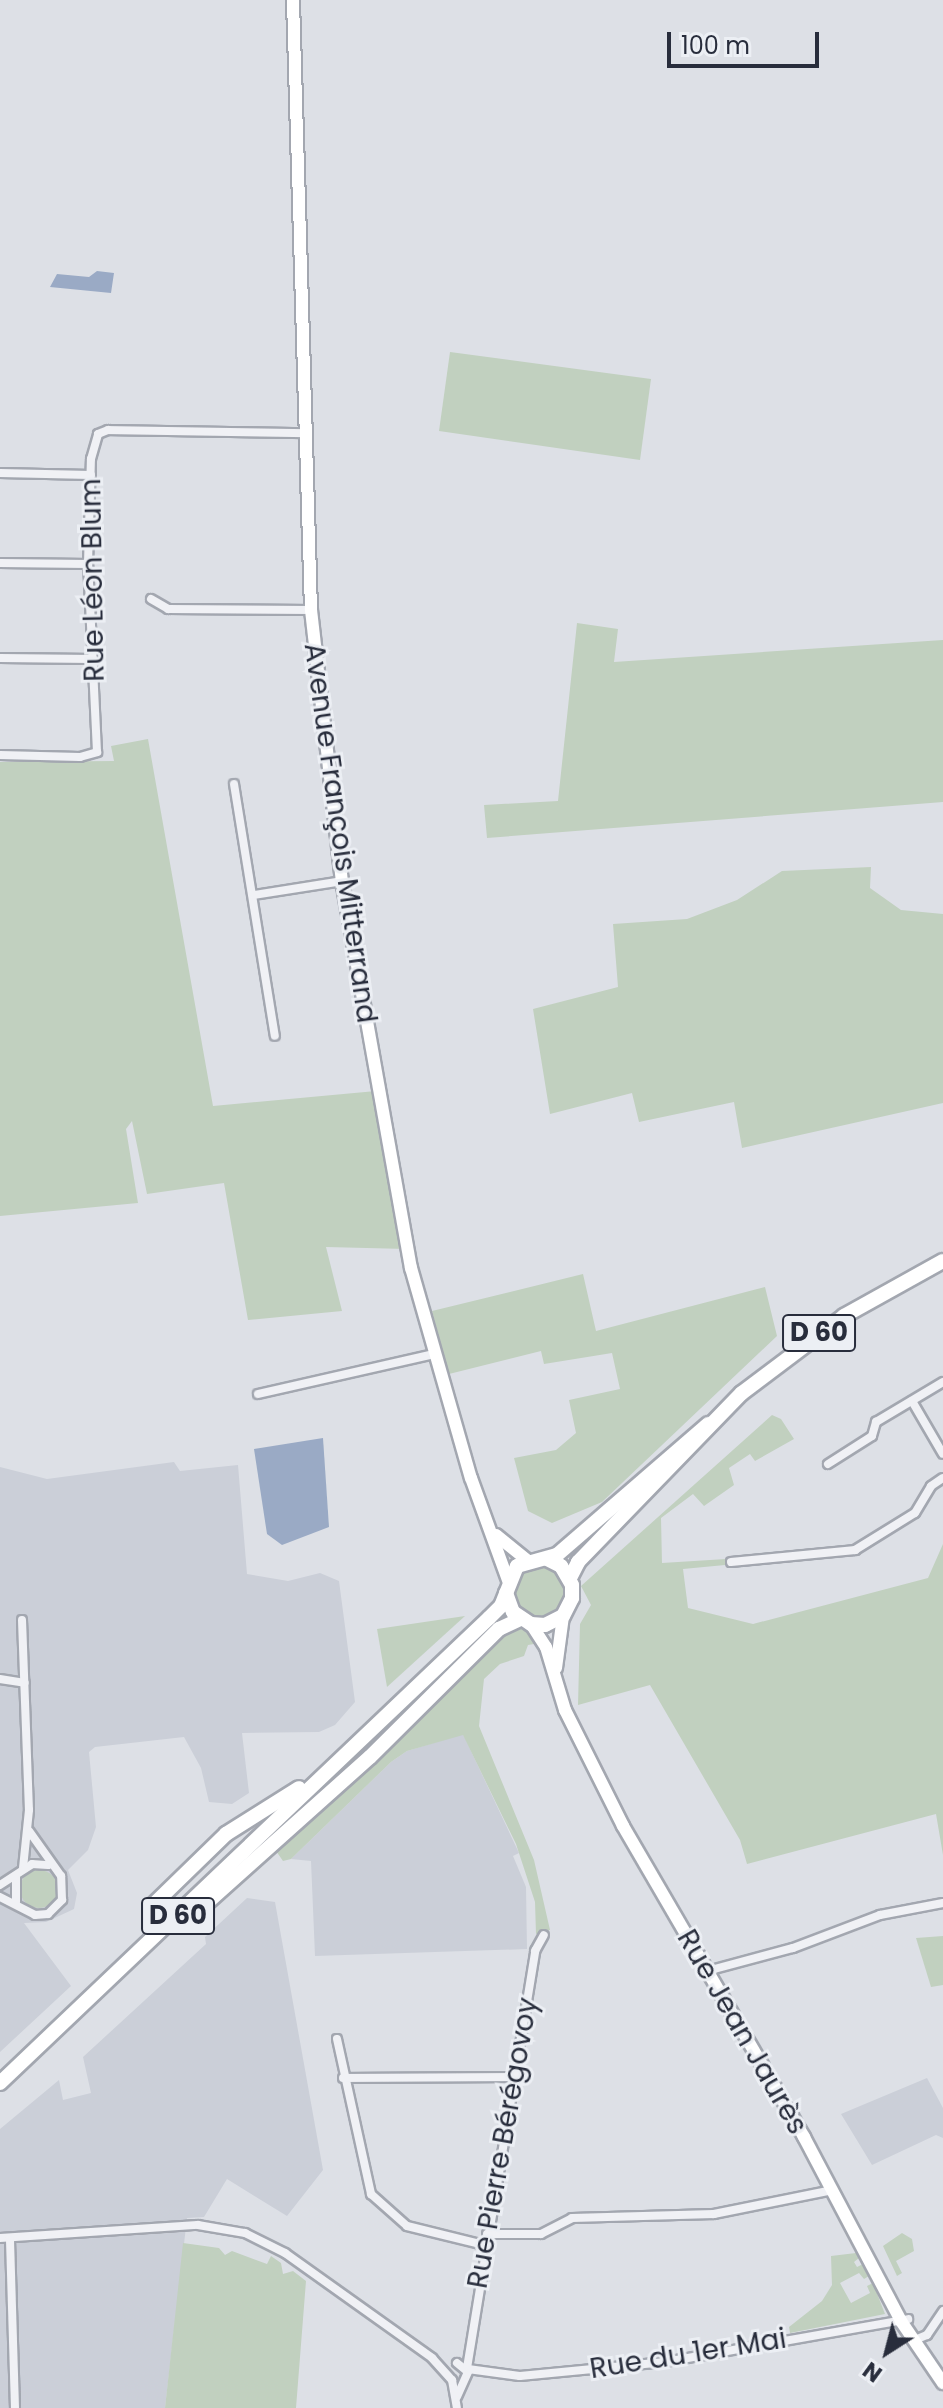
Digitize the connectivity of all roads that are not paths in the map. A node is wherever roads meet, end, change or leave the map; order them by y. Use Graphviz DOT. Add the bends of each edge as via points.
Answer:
graph roads {
  1 [pos="293,0"];
  2 [pos="305,433"];
  3 [pos="0,473"];
  4 [pos="91,475"];
  5 [pos="0,563"];
  6 [pos="88,564"];
  7 [pos="151,599"];
  8 [pos="311,610"];
  9 [pos="0,658"];
  10 [pos="93,659"];
  11 [pos="0,755"];
  12 [pos="234,784"];
  13 [pos="342,881"];
  14 [pos="254,895"];
  15 [pos="275,1036"];
  16 [pos="943,1261"];
  17 [pos="434,1354"];
  18 [pos="943,1382"];
  19 [pos="258,1394"];
  20 [pos="912,1401"];
  21 [pos="708,1424"];
  22 [pos="943,1454"];
  23 [pos="828,1464"];
  24 [pos="942,1478"];
  25 [pos="491,1531"];
  26 [pos="547,1559"];
  27 [pos="527,1560"];
  28 [pos="731,1562"];
  29 [pos="570,1578"];
  30 [pos="507,1587"];
  31 [pos="563,1616"];
  32 [pos="22,1620"];
  33 [pos="525,1621"];
  34 [pos="556,1675"];
  35 [pos="0,1679"];
  36 [pos="25,1683"];
  37 [pos="353,1747"];
  38 [pos="28,1829"];
  39 [pos="50,1865"];
  40 [pos="20,1871"];
  41 [pos="0,1885"];
  42 [pos="0,1897"];
  43 [pos="16,1902"];
  44 [pos="943,1903"];
  45 [pos="151,1907"];
  46 [pos="544,1935"];
  47 [pos="707,1971"];
  48 [pos="337,2039"];
  49 [pos="514,2077"];
  50 [pos="343,2078"];
  51 [pos="0,2083"];
  52 [pos="0,2094"];
  53 [pos="833,2190"];
  54 [pos="487,2234"];
  55 [pos="5,2239"];
  56 [pos="484,2245"];
  57 [pos="943,2311"];
  58 [pos="905,2320"];
  59 [pos="918,2338"];
  60 [pos="467,2353"];
  61 [pos="432,2358"];
  62 [pos="939,2363"];
  63 [pos="455,2364"];
  64 [pos="467,2368"];
  65 [pos="451,2377"];
  66 [pos="464,2380"];
  67 [pos="943,2383"];
  68 [pos="457,2398"];
  69 [pos="15,2408"];
  70 [pos="457,2408"];
  1 -- 2 [label="main road, Avenue François Mitterrand"];
  2 -- 4 [label="street, Rue Léon Blum" via="108,430 92,446"];
  2 -- 8 [label="main road, Avenue François Mitterrand"];
  3 -- 4 [label="street"];
  4 -- 6 [label="street, Rue Léon Blum"];
  5 -- 6 [label="street"];
  6 -- 10 [label="street, Rue Léon Blum"];
  7 -- 8 [label="street" via="168,609"];
  8 -- 13 [label="main road, Avenue François Mitterrand"];
  9 -- 10 [label="street"];
  10 -- 11 [label="street, Rue Léon Blum" via="97,752 80,757"];
  12 -- 14 [label="street"];
  13 -- 14 [label="street"];
  13 -- 17 [label="main road, Avenue François Mitterrand" via="392,1181"];
  14 -- 15 [label="street"];
  16 -- 21 [label="main road, D 60" via="832,1325"];
  17 -- 19 [label="street"];
  17 -- 25 [label="main road, Avenue François Mitterrand"];
  18 -- 20 [label="street"];
  20 -- 22 [label="street"];
  20 -- 23 [label="street" via="876,1422 872,1436"];
  21 -- 26 [label="main road, D 60" via="571,1545"];
  21 -- 29 [label="main road, D 60" via="578,1562"];
  24 -- 28 [label="street" via="915,1513 855,1550"];
  25 -- 27 [label="main road"];
  25 -- 30 [label="main road, Avenue François Mitterrand"];
  26 -- 27 [label="main road"];
  26 -- 29 [label="main road"];
  27 -- 30 [label="main road"];
  29 -- 31 [label="main road" via="572,1598"];
  30 -- 33 [label="main road"];
  30 -- 37 [label="main road, D 60" via="489,1618"];
  31 -- 33 [label="main road"];
  31 -- 34 [label="main road"];
  32 -- 36 [label="street"];
  33 -- 34 [label="main road"];
  33 -- 52 [label="main road, D 60" via="499,1629 370,1757"];
  34 -- 47 [label="main road, Rue Jean Jaurès" via="565,1710 595,1773"];
  35 -- 36 [label="street"];
  36 -- 38 [label="street"];
  37 -- 45 [label="main road" via="289,1797 226,1834"];
  37 -- 51 [label="main road, D 60"];
  38 -- 39 [label="street"];
  38 -- 40 [label="street"];
  39 -- 40 [label="street"];
  39 -- 43 [label="street" via="64,1884 59,1905 35,1915"];
  40 -- 41 [label="street"];
  40 -- 43 [label="street"];
  42 -- 43 [label="street"];
  44 -- 47 [label="street" via="880,1915 793,1948"];
  46 -- 49 [label="street, Rue Pierre Bérégovoy" via="535,1951"];
  47 -- 53 [label="main road, Rue Jean Jaurès"];
  48 -- 50 [label="street"];
  49 -- 50 [label="street"];
  49 -- 54 [label="street, Rue Pierre Bérégovoy"];
  50 -- 56 [label="street" via="365,2180 383,2210 423,2232"];
  53 -- 54 [label="street" via="714,2214 572,2218 541,2234"];
  53 -- 58 [label="main road, Rue Jean Jaurès"];
  54 -- 56 [label="street, Rue Pierre Bérégovoy"];
  55 -- 61 [label="street" via="198,2225 245,2233 285,2253"];
  55 -- 69 [label="street"];
  56 -- 60 [label="street, Rue Pierre Bérégovoy"];
  57 -- 59 [label="street"];
  58 -- 59 [label="main road"];
  58 -- 64 [label="street, Rue du 1er Mai" via="639,2365 520,2376"];
  59 -- 62 [label="main road"];
  60 -- 63 [label="street"];
  60 -- 64 [label="street, Rue Pierre Bérégovoy"];
  61 -- 63 [label="street, Rue du 1er Mai"];
  61 -- 65 [label="street"];
  62 -- 67 [label="main road"];
  63 -- 64 [label="street, Rue du 1er Mai"];
  63 -- 65 [label="street"];
  64 -- 66 [label="street, Rue Pierre Bérégovoy"];
  65 -- 66 [label="street"];
  65 -- 68 [label="street"];
  66 -- 68 [label="street, Rue Pierre Bérégovoy"];
  68 -- 70 [label="street"];
}
